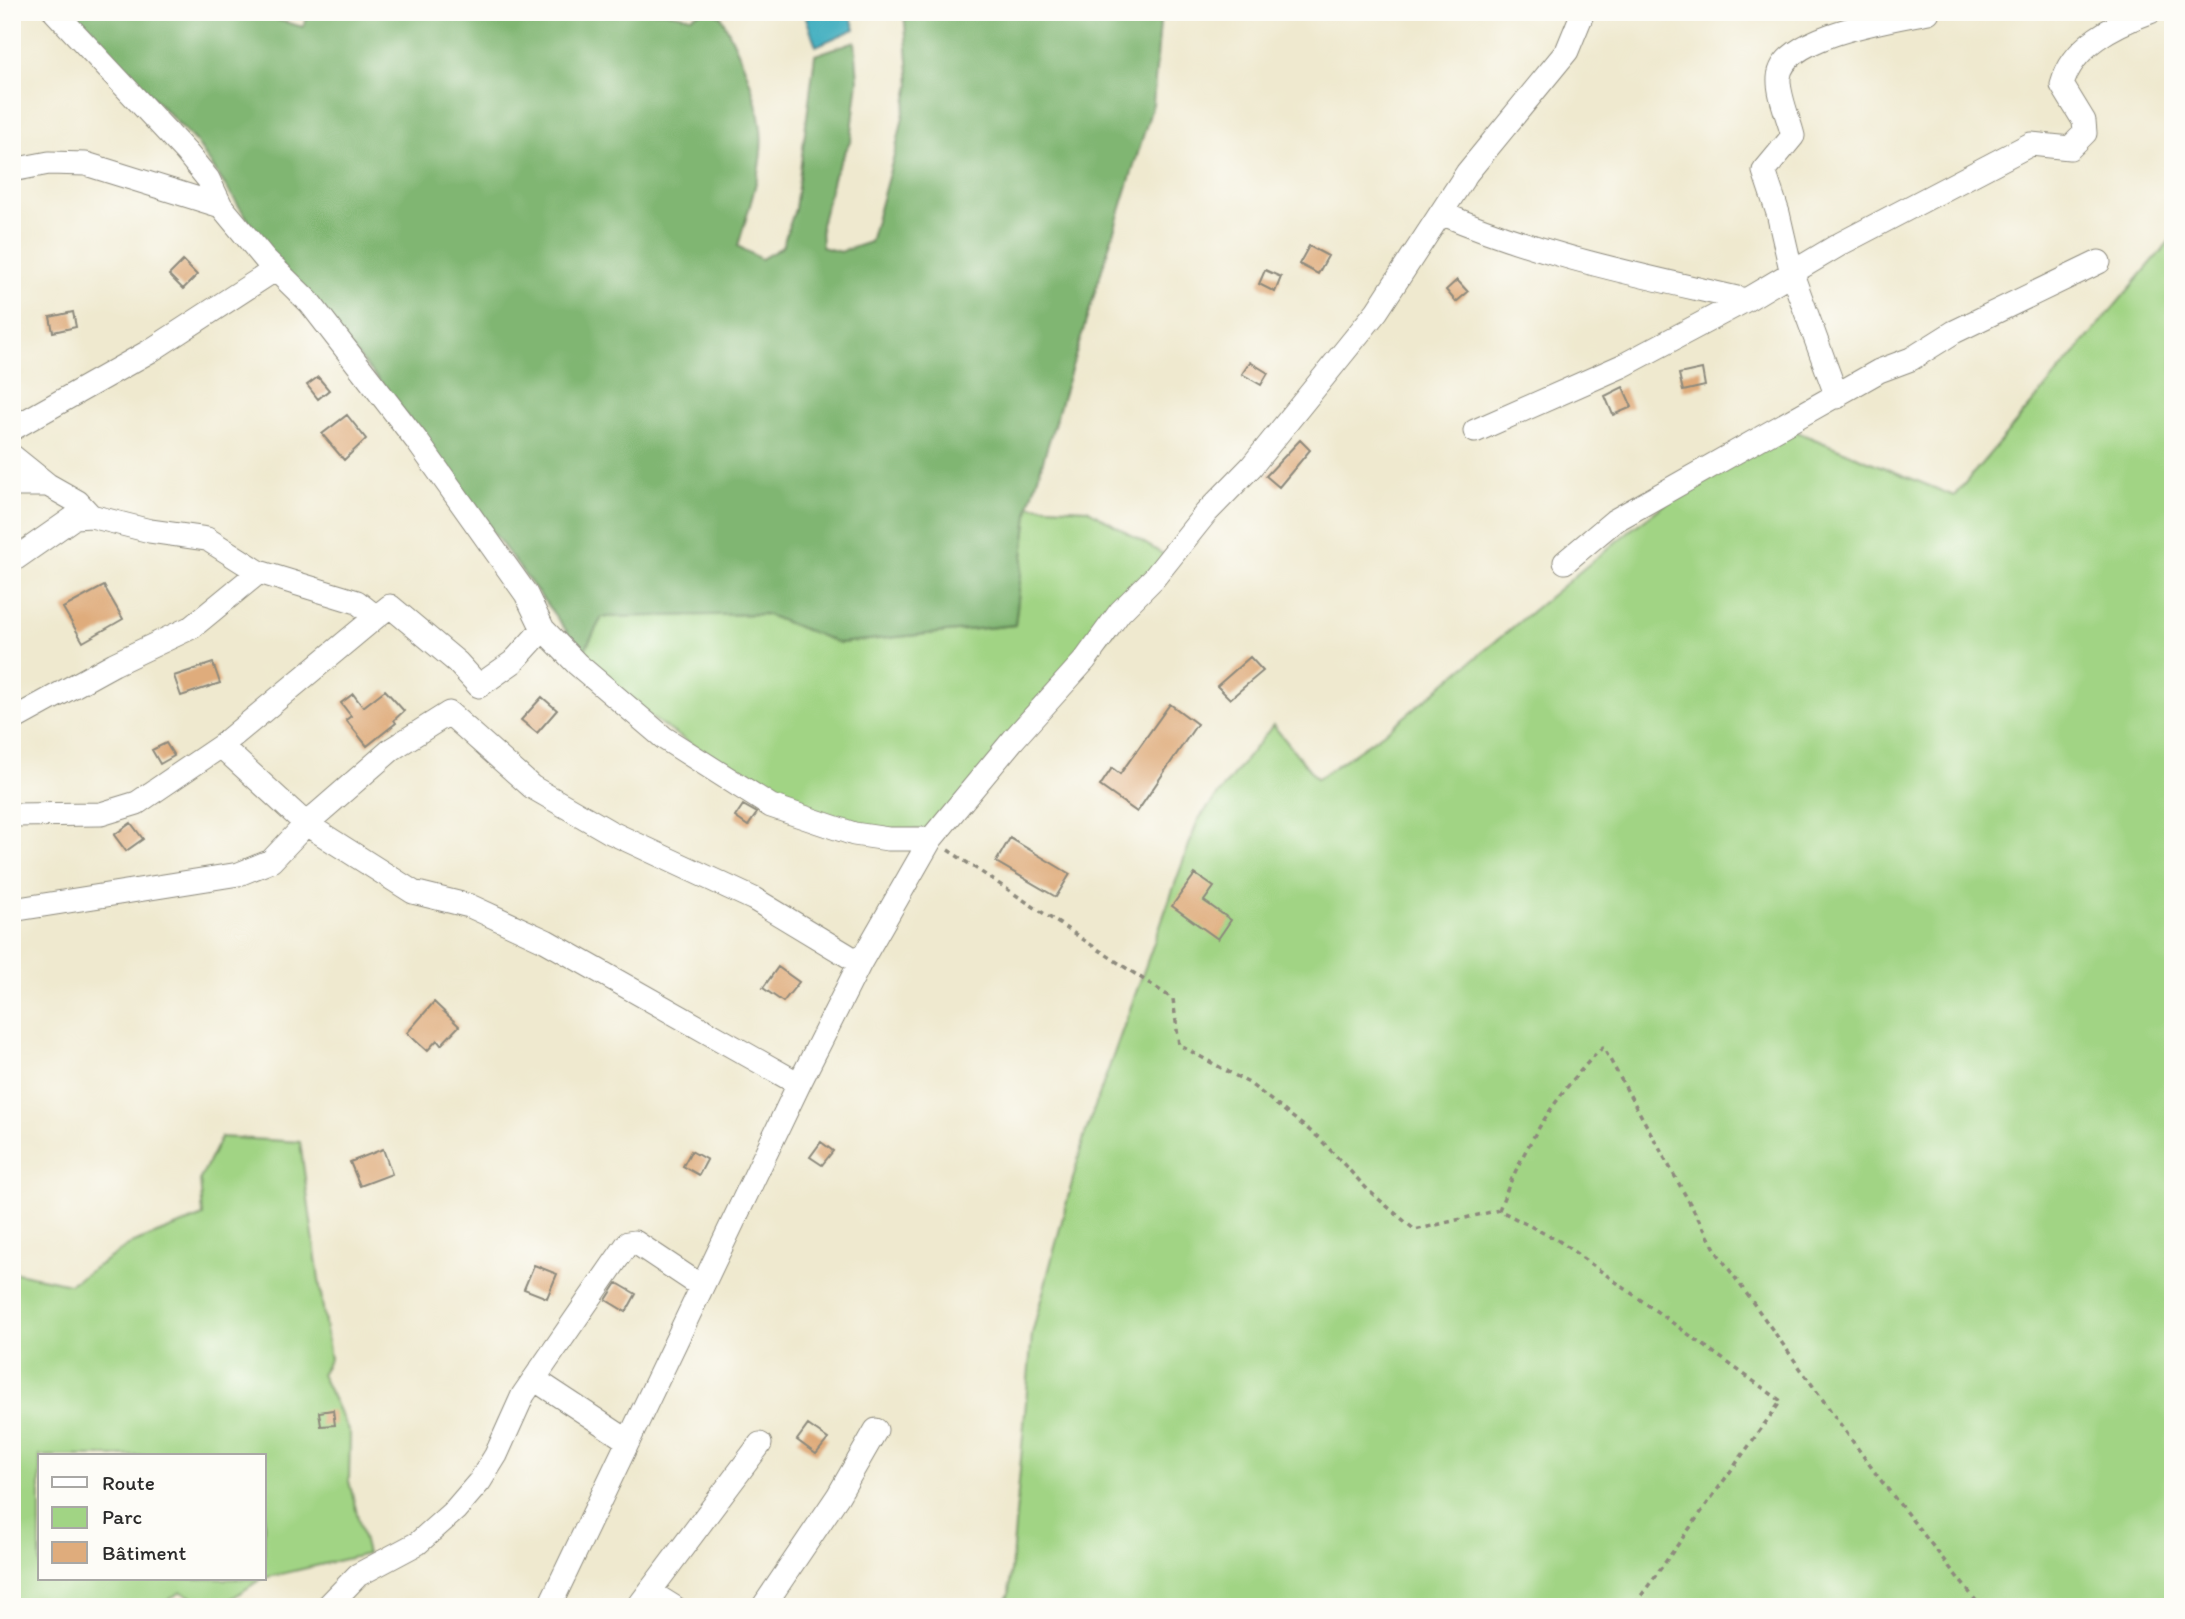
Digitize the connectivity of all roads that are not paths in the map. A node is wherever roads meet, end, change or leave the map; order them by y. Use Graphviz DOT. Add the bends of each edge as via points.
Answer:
graph roads {
  1 [pos="55,12"];
  2 [pos="1583,12"];
  3 [pos="1928,12"];
  4 [pos="2150,12"];
  5 [pos="12,170"];
  6 [pos="221,206"];
  7 [pos="1441,213"];
  8 [pos="2099,262"];
  9 [pos="276,269"];
  10 [pos="1792,274"];
  11 [pos="1746,300"];
  12 [pos="1837,397"];
  13 [pos="12,429"];
  14 [pos="1475,431"];
  15 [pos="12,456"];
  16 [pos="12,485"];
  17 [pos="48,485"];
  18 [pos="91,516"];
  19 [pos="12,561"];
  20 [pos="1565,562"];
  21 [pos="260,572"];
  22 [pos="376,617"];
  23 [pos="543,629"];
  24 [pos="479,686"];
  25 [pos="449,713"];
  26 [pos="12,720"];
  27 [pos="221,746"];
  28 [pos="12,815"];
  29 [pos="306,824"];
  30 [pos="931,839"];
  31 [pos="12,910"];
  32 [pos="860,963"];
  33 [pos="799,1084"];
  34 [pos="701,1286"];
  35 [pos="534,1379"];
  36 [pos="876,1430"];
  37 [pos="628,1441"];
  38 [pos="760,1444"];
  39 [pos="644,1600"];
  40 [pos="327,1607"];
  41 [pos="549,1607"];
  42 [pos="674,1607"];
  43 [pos="763,1607"];
  1 -- 6 [label="street" via="186,152 208,179"];
  2 -- 7 [label="street" via="1567,51 1467,173"];
  3 -- 10 [label="street" via="1844,29 1806,47 1784,65 1779,78 1793,136 1764,171"];
  4 -- 10 [label="street" via="2093,40 2065,74 2062,85 2084,121 2085,133 2070,148 2031,144"];
  5 -- 6 [label="street" via="49,163 86,164"];
  6 -- 9 [label="street"];
  7 -- 11 [label="street" via="1542,250"];
  7 -- 30 [label="street" via="1377,311 1251,467 1120,612 1085,660"];
  8 -- 12 [label="street" via="1954,331"];
  9 -- 13 [label="street" via="150,351"];
  9 -- 23 [label="street" via="310,303 417,441 526,594"];
  10 -- 11 [label="street"];
  10 -- 12 [label="street"];
  11 -- 14 [label="street" via="1622,366"];
  12 -- 20 [label="street" via="1614,521"];
  15 -- 17 [label="street"];
  16 -- 17 [label="street"];
  17 -- 18 [label="street" via="78,502"];
  18 -- 19 [label="street" via="75,517"];
  18 -- 21 [label="street" via="207,539"];
  21 -- 22 [label="street" via="357,602"];
  21 -- 26 [label="street" via="192,627"];
  22 -- 24 [label="street" via="390,606"];
  22 -- 27 [label="street"];
  23 -- 24 [label="street" via="513,662"];
  23 -- 30 [label="street" via="664,738 771,806 854,834"];
  24 -- 25 [label="street"];
  25 -- 29 [label="street" via="392,749"];
  25 -- 32 [label="street" via="532,787 610,832 754,899"];
  27 -- 28 [label="street" via="137,803 102,814"];
  27 -- 29 [label="street"];
  29 -- 31 [label="street" via="271,861 239,874"];
  29 -- 33 [label="street" via="412,892 470,906 546,941"];
  30 -- 32 [label="street"];
  32 -- 33 [label="street"];
  33 -- 34 [label="street"];
  34 -- 35 [label="street" via="635,1242 628,1243"];
  34 -- 37 [label="street"];
  35 -- 37 [label="street"];
  35 -- 40 [label="street" via="496,1455 455,1510 418,1543 358,1575"];
  36 -- 43 [label="street"];
  37 -- 41 [label="street"];
  38 -- 39 [label="street"];
  39 -- 42 [label="street"];
}
